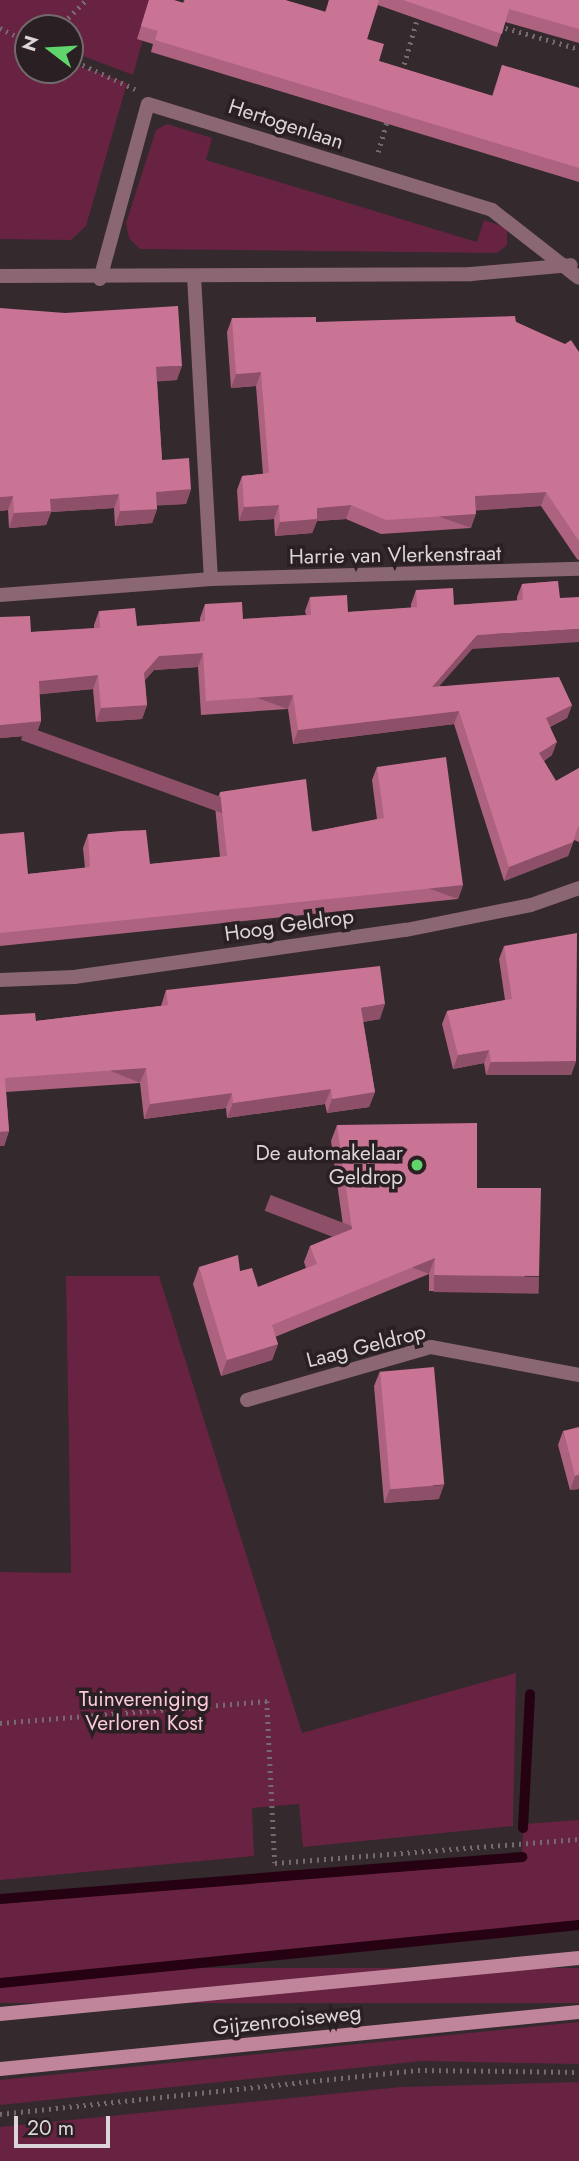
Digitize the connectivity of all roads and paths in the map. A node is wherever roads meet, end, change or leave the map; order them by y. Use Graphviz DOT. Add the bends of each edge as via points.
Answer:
graph roads {
  1 [pos="86,0"];
  2 [pos="422,3"];
  3 [pos="72,14"];
  4 [pos="487,22"];
  5 [pos="579,49"];
  6 [pos="84,64"];
  7 [pos="399,81"];
  8 [pos="148,104"];
  9 [pos="391,108"];
  10 [pos="372,173"];
  11 [pos="575,264"];
  12 [pos="0,276"];
  13 [pos="194,276"];
  14 [pos="579,278"];
  15 [pos="100,279"];
  16 [pos="579,569"];
  17 [pos="211,579"];
  18 [pos="0,595"];
  19 [pos="579,888"];
  20 [pos="0,980"];
  21 [pos="579,1375"];
  22 [pos="247,1401"];
  23 [pos="0,1723"];
  24 [pos="579,1839"];
  25 [pos="579,1958"];
  26 [pos="579,2012"];
  27 [pos="0,2014"];
  28 [pos="0,2069"];
  29 [pos="579,2072"];
  30 [pos="0,2114"];
  1 -- 3 [label="path"];
  2 -- 7 [label="path"];
  4 -- 5 [label="path"];
  6 -- 8 [label="path" via="129,81"];
  8 -- 10 [label="street, Hertogenlaan"];
  8 -- 15 [label="street"];
  9 -- 10 [label="path"];
  10 -- 11 [label="street, Hertogenlaan" via="492,210"];
  11 -- 13 [label="street" via="471,274"];
  11 -- 14 [label="street"];
  12 -- 15 [label="street"];
  13 -- 15 [label="street"];
  13 -- 17 [label="street"];
  16 -- 17 [label="street, Harrie van Vlerkenstraat"];
  17 -- 18 [label="street, Harrie van Vlerkenstraat"];
  19 -- 20 [label="street, Hoog Geldrop" via="531,905 406,930 74,977"];
  21 -- 22 [label="street, Laag Geldrop" via="431,1347"];
  23 -- 24 [label="path" via="267,1701 275,1863"];
  25 -- 27 [label="main road, Gijzenrooiseweg"];
  26 -- 28 [label="main road, Gijzenrooiseweg"];
  29 -- 30 [label="path" via="418,2070"];
}
